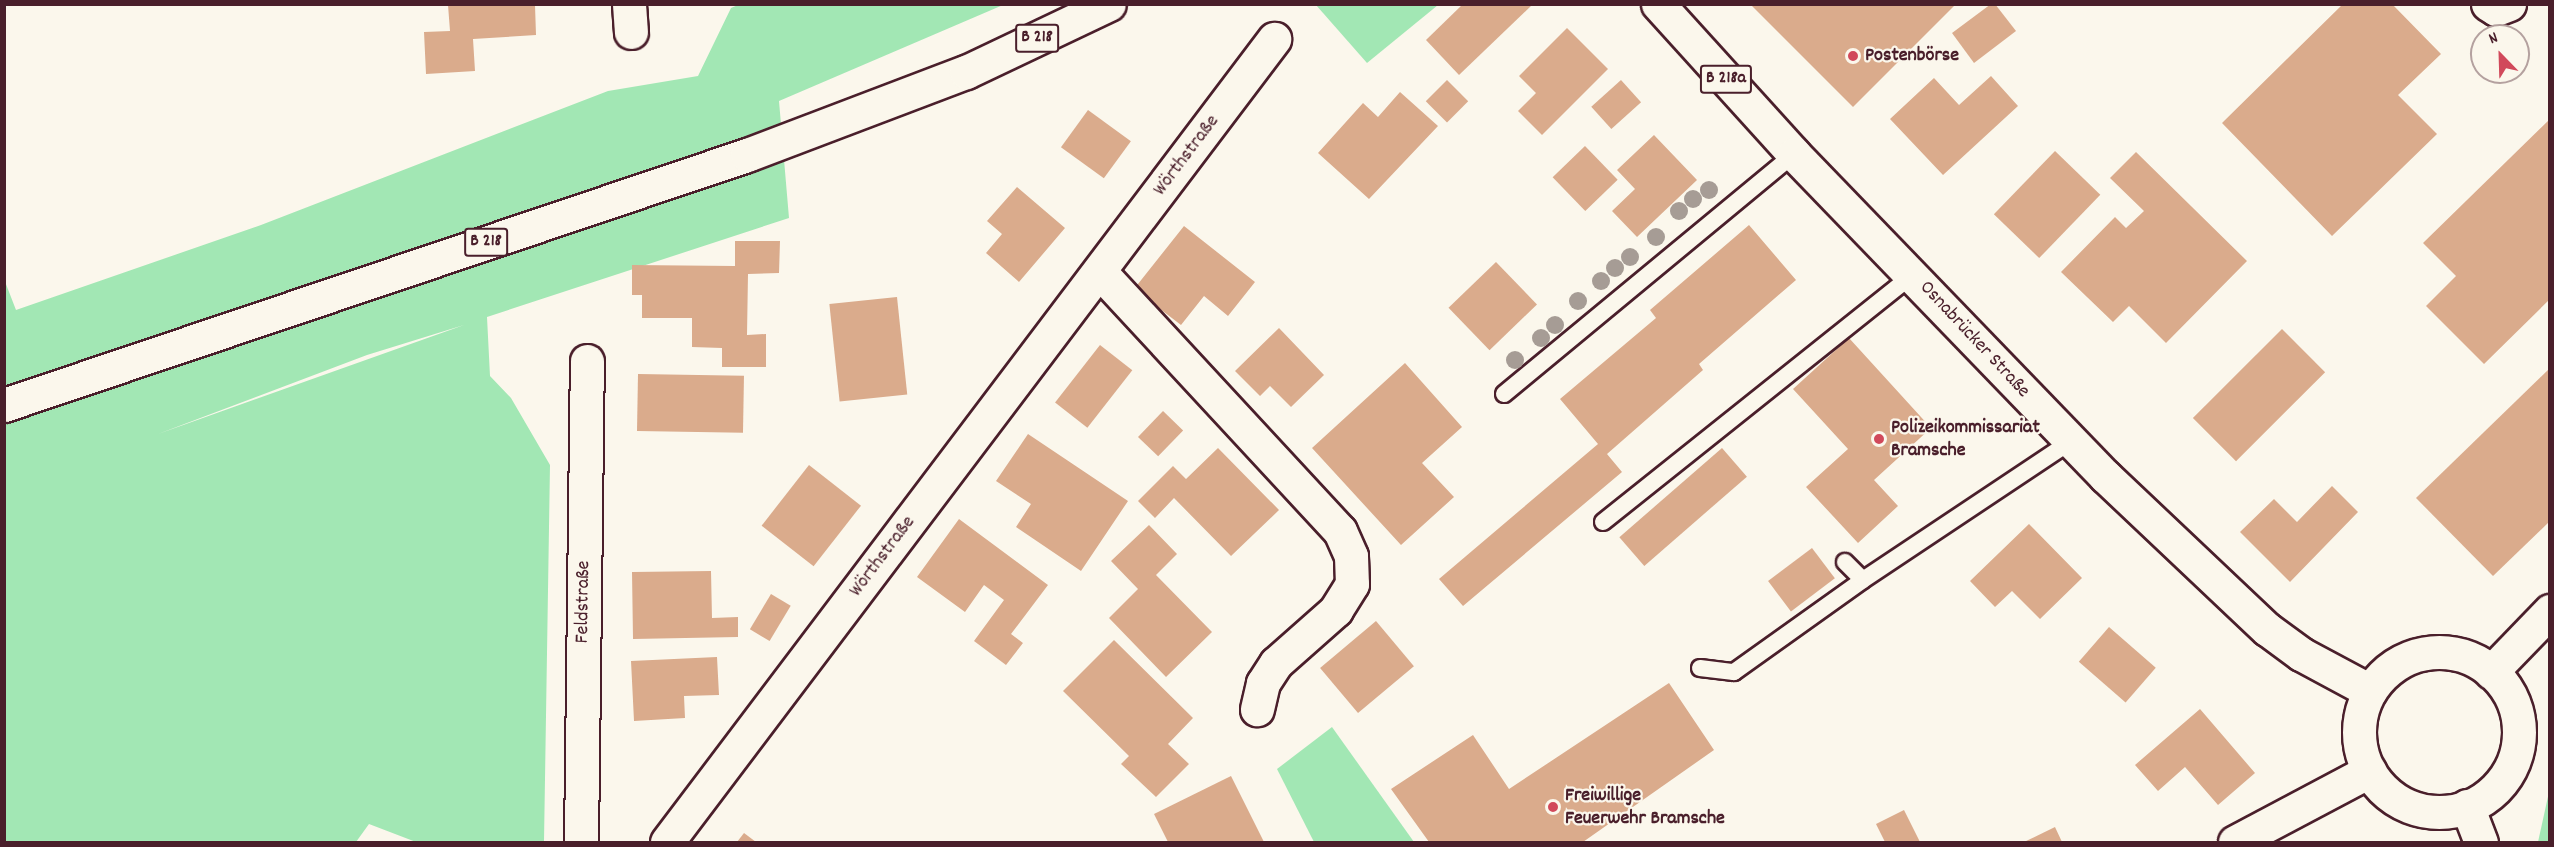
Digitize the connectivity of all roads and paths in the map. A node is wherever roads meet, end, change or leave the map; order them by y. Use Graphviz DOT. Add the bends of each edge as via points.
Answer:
graph roads {
  1 [pos="1109,4"];
  2 [pos="1658,4"];
  3 [pos="2488,4"];
  4 [pos="2510,4"];
  5 [pos="1274,39"];
  6 [pos="1794,154"];
  7 [pos="1100,272"];
  8 [pos="1912,275"];
  9 [pos="587,361"];
  10 [pos="1504,394"];
  11 [pos="4,405"];
  12 [pos="2070,442"];
  13 [pos="1603,522"];
  14 [pos="1845,562"];
  15 [pos="1863,580"];
  16 [pos="2550,611"];
  17 [pos="1700,668"];
  18 [pos="2491,672"];
  19 [pos="2370,690"];
  20 [pos="1257,709"];
  21 [pos="2368,771"];
  22 [pos="2467,806"];
  23 [pos="581,843"];
  24 [pos="667,843"];
  25 [pos="2235,843"];
  26 [pos="2481,843"];
  1 -- 11 [label="main road, B 218" via="966,72 747,155"];
  2 -- 6 [label="main road, Osnabrücker Straße / B 218a"];
  3 -- 4 [label="main road" via="2496,9"];
  5 -- 7 [label="main road, Wörthstraße"];
  6 -- 8 [label="main road, Osnabrücker Straße / B 218a"];
  6 -- 10 [label="lane"];
  7 -- 20 [label="main road" via="1340,531 1351,556 1352,584 1336,610 1276,663 1263,683"];
  7 -- 24 [label="main road, Wörthstraße"];
  8 -- 12 [label="main road, Osnabrücker Straße / B 218a"];
  8 -- 13 [label="lane"];
  9 -- 23 [label="main road, Feldstraße"];
  12 -- 15 [label="lane"];
  12 -- 19 [label="main road, Osnabrücker Straße / B 218a" via="2267,629 2301,654"];
  14 -- 15 [label="lane"];
  15 -- 17 [label="lane" via="1734,672"];
  16 -- 18 [label="main road"];
  18 -- 19 [label="main road" via="2458,654 2432,651 2406,658 2384,673"];
  18 -- 22 [label="main road" via="2502,682 2515,705 2519,732 2516,750 2500,783"];
  19 -- 21 [label="main road" via="2359,719 2360,746"];
  21 -- 22 [label="main road" via="2383,789 2403,803 2426,811"];
  21 -- 25 [label="main road"];
  22 -- 26 [label="main road"];
}
